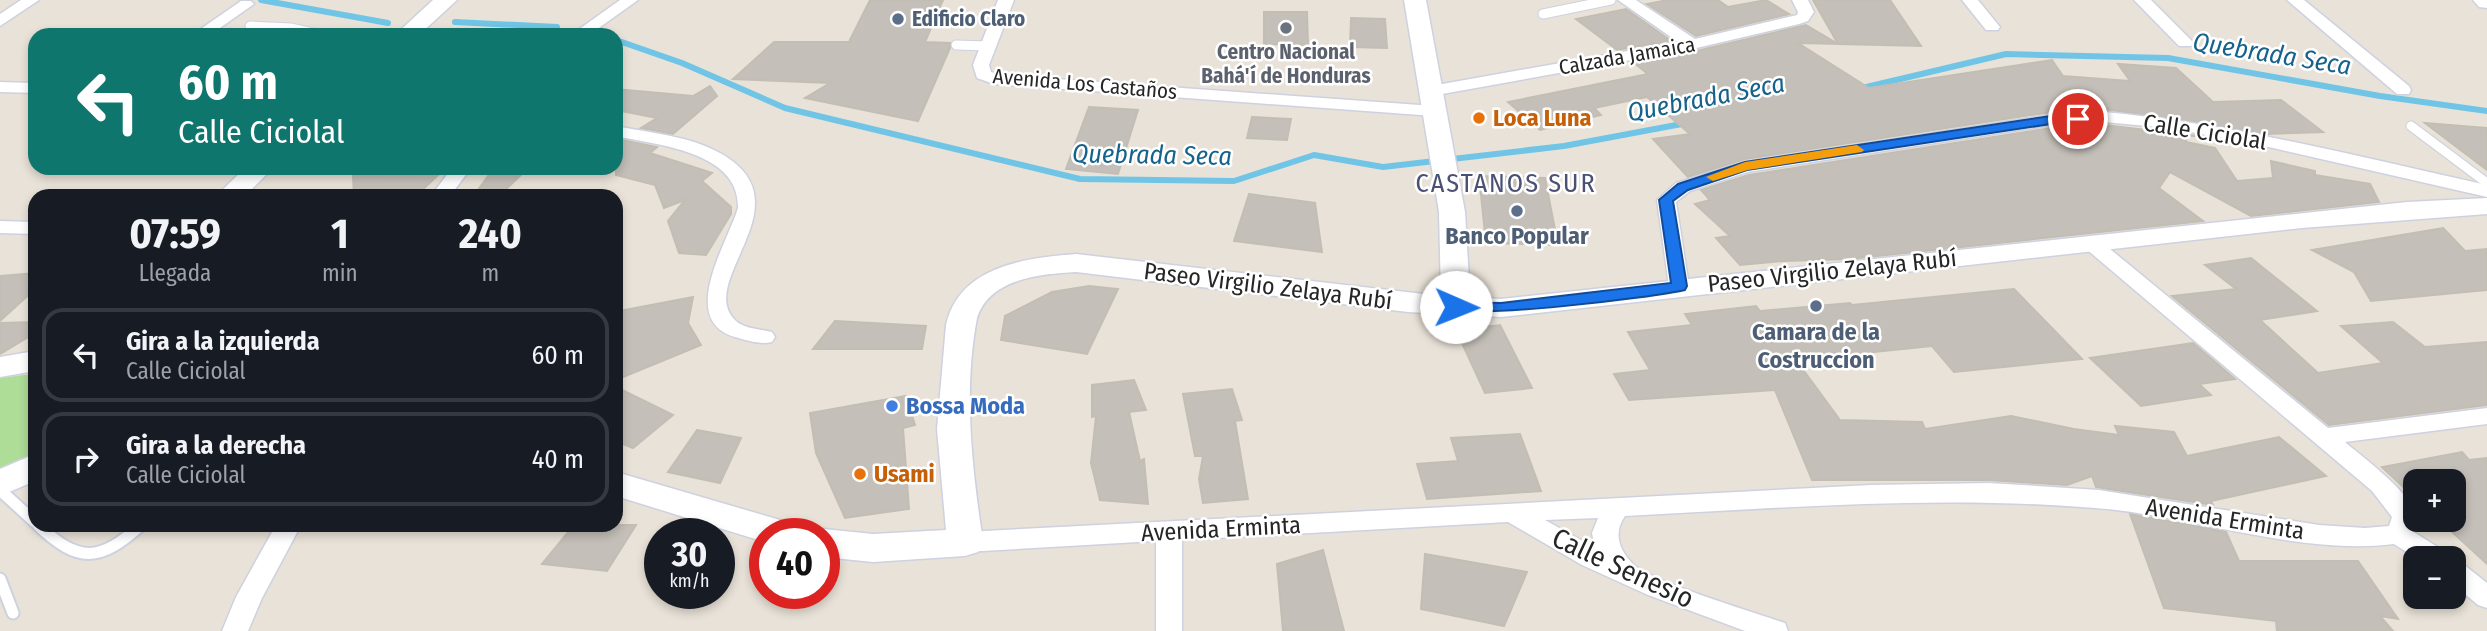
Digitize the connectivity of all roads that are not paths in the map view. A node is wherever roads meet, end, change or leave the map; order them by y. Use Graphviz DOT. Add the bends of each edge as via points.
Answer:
graph roads {
  1 [pos="31,0"];
  2 [pos="446,0"];
  3 [pos="630,0"];
  4 [pos="1006,0"];
  5 [pos="1415,0"];
  6 [pos="1611,0"];
  7 [pos="1626,0"];
  8 [pos="1800,0"];
  9 [pos="1970,0"];
  10 [pos="2142,0"];
  11 [pos="2295,0"];
  12 [pos="246,4"];
  13 [pos="1543,14"];
  14 [pos="0,21"];
  15 [pos="250,26"];
  16 [pos="1992,27"];
  17 [pos="210,28"];
  18 [pos="290,28"];
  19 [pos="415,28"];
  20 [pos="589,28"];
  21 [pos="2185,43"];
  22 [pos="1692,44"];
  23 [pos="956,45"];
  24 [pos="988,46"];
  25 [pos="0,87"];
  26 [pos="28,88"];
  27 [pos="2403,90"];
  28 [pos="1433,101"];
  29 [pos="2411,126"];
  30 [pos="623,133"];
  31 [pos="252,175"];
  32 [pos="456,175"];
  33 [pos="2419,176"];
  34 [pos="2487,183"];
  35 [pos="237,189"];
  36 [pos="446,189"];
  37 [pos="2487,191"];
  38 [pos="2487,206"];
  39 [pos="2441,208"];
  40 [pos="0,227"];
  41 [pos="28,228"];
  42 [pos="2092,244"];
  43 [pos="1679,286"];
  44 [pos="1456,307"];
  45 [pos="764,337"];
  46 [pos="2487,416"];
  47 [pos="2324,437"];
  48 [pos="28,470"];
  49 [pos="0,484"];
  50 [pos="623,486"];
  51 [pos="0,490"];
  52 [pos="1618,507"];
  53 [pos="1513,514"];
  54 [pos="28,516"];
  55 [pos="749,524"];
  56 [pos="1169,531"];
  57 [pos="44,532"];
  58 [pos="134,532"];
  59 [pos="285,532"];
  60 [pos="2398,534"];
  61 [pos="965,542"];
  62 [pos="840,545"];
  63 [pos="2416,546"];
  64 [pos="1625,573"];
  65 [pos="0,579"];
  66 [pos="2466,581"];
  67 [pos="2487,598"];
  68 [pos="13,612"];
  69 [pos="235,631"];
  70 [pos="1169,631"];
  71 [pos="1775,631"];
  1 -- 14 [label="street"];
  2 -- 19 [label="street"];
  3 -- 20 [label="street"];
  4 -- 24 [label="street, Avenida Los Castaños"];
  5 -- 28 [label="street"];
  6 -- 13 [label="lane"];
  7 -- 22 [label="street"];
  8 -- 22 [label="street, Calzada Jamaica" via="1806,12 1803,18"];
  9 -- 16 [label="street"];
  10 -- 21 [label="street"];
  11 -- 27 [label="street"];
  12 -- 17 [label="street"];
  15 -- 18 [label="lane"];
  22 -- 28 [label="street, Calzada Jamaica"];
  23 -- 24 [label="lane"];
  24 -- 28 [label="street, Avenida Los Castaños" via="981,65 983,75 1000,80"];
  25 -- 26 [label="street"];
  28 -- 44 [label="street" via="1452,212"];
  29 -- 34 [label="lane"];
  30 -- 45 [label="street" via="692,149 726,165 737,177 747,207 715,304 719,317 731,328"];
  31 -- 35 [label="street"];
  32 -- 36 [label="street"];
  33 -- 37 [label="street, Calle Ciciolal"];
  33 -- 39 [label="street, Calle Ciciolal" via="2444,192"];
  33 -- 43 [label="street, Calle Ciciolal" via="2169,123 2105,117 2051,120 1745,167 1683,187 1666,200"];
  38 -- 39 [label="street, Paseo Virgilio Zelaya Rubí"];
  39 -- 42 [label="street, Paseo Virgilio Zelaya Rubí"];
  40 -- 41 [label="street"];
  42 -- 43 [label="street, Paseo Virgilio Zelaya Rubí"];
  42 -- 47 [label="street"];
  43 -- 44 [label="street, Paseo Virgilio Zelaya Rubí" via="1501,307"];
  44 -- 61 [label="street, Paseo Virgilio Zelaya Rubí" via="1076,263 1017,271 989,284 962,314 955,381 954,442"];
  46 -- 47 [label="street"];
  47 -- 60 [label="street" via="2381,485 2405,516"];
  48 -- 49 [label="street"];
  50 -- 55 [label="street"];
  51 -- 54 [label="lane"];
  52 -- 53 [label="street, Avenida Erminta"];
  52 -- 60 [label="street, Avenida Erminta" via="1989,492 2099,499 2319,534 2365,538"];
  52 -- 64 [label="street" via="1609,518 1604,537"];
  53 -- 56 [label="street, Avenida Erminta"];
  53 -- 64 [label="street, Calle Senesio"];
  56 -- 61 [label="street, Avenida Erminta"];
  56 -- 70 [label="street"];
  57 -- 58 [label="lane" via="57,546 80,555 101,555"];
  59 -- 69 [label="street" via="248,597"];
  60 -- 63 [label="street"];
  61 -- 62 [label="street, Avenida Erminta" via="873,548"];
  64 -- 71 [label="street, Calle Senesio"];
  65 -- 68 [label="lane"];
  66 -- 67 [label="street"];
}
